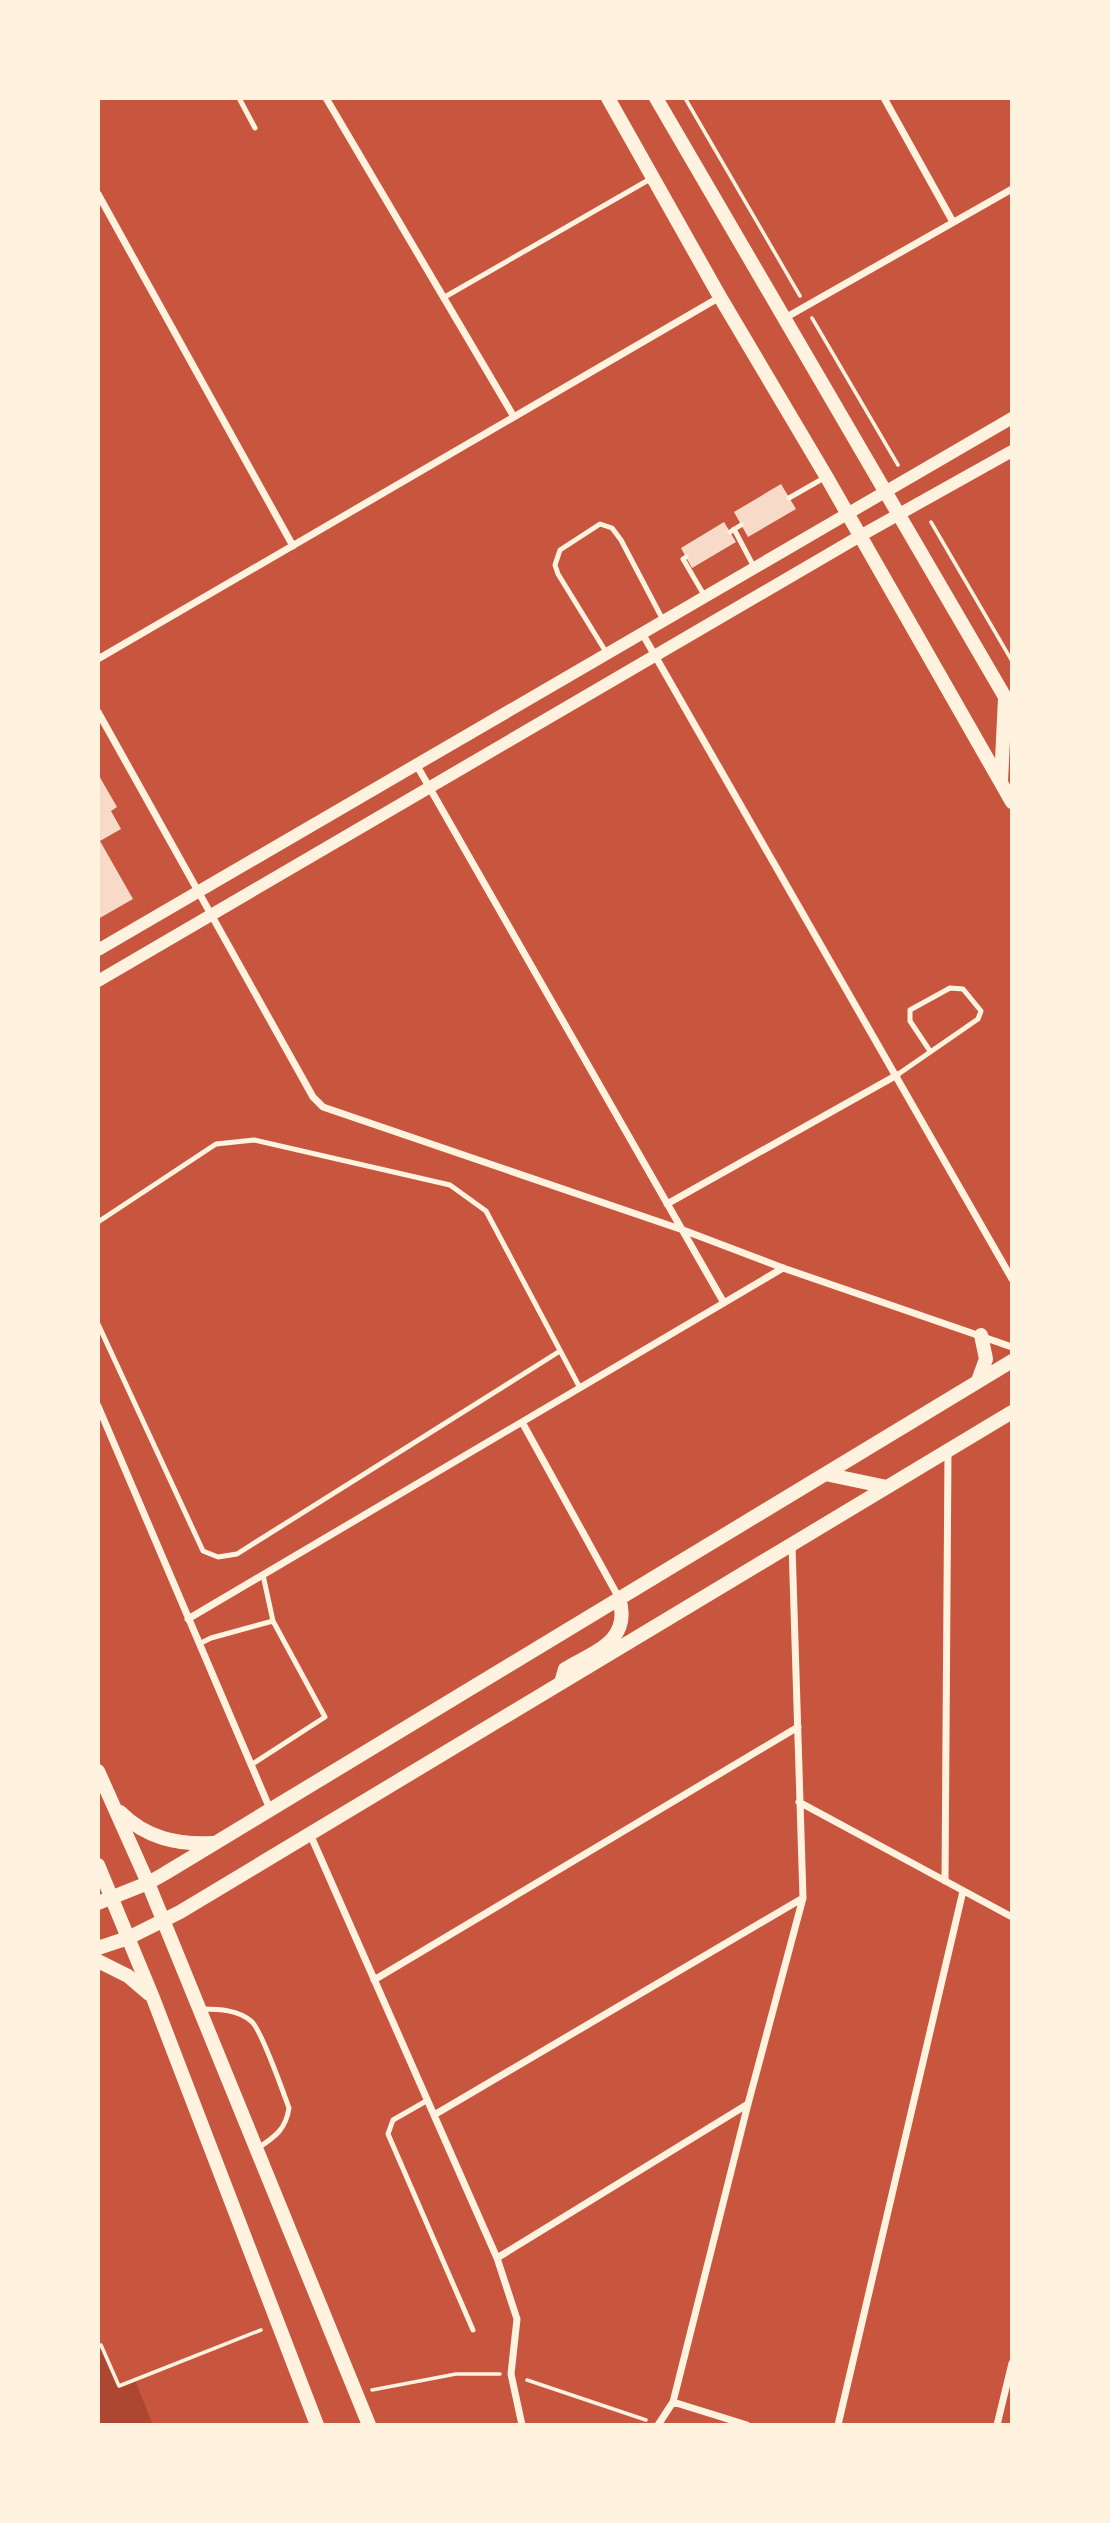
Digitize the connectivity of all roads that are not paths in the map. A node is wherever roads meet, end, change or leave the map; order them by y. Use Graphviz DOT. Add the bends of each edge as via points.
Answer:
graph roads {
  1 [pos="239,98"];
  2 [pos="326,98"];
  3 [pos="608,98"];
  4 [pos="656,98"];
  5 [pos="884,98"];
  6 [pos="255,128"];
  7 [pos="652,178"];
  8 [pos="1012,189"];
  9 [pos="98,194"];
  10 [pos="953,222"];
  11 [pos="720,297"];
  12 [pos="443,298"];
  13 [pos="785,318"];
  14 [pos="514,417"];
  15 [pos="1012,418"];
  16 [pos="1012,451"];
  17 [pos="827,476"];
  18 [pos="885,491"];
  19 [pos="789,498"];
  20 [pos="847,513"];
  21 [pos="900,516"];
  22 [pos="741,525"];
  23 [pos="860,536"];
  24 [pos="293,546"];
  25 [pos="686,557"];
  26 [pos="754,567"];
  27 [pos="704,596"];
  28 [pos="663,620"];
  29 [pos="641,633"];
  30 [pos="607,653"];
  31 [pos="655,656"];
  32 [pos="98,659"];
  33 [pos="1009,704"];
  34 [pos="98,712"];
  35 [pos="416,765"];
  36 [pos="1000,783"];
  37 [pos="429,788"];
  38 [pos="1012,802"];
  39 [pos="198,891"];
  40 [pos="211,914"];
  41 [pos="98,950"];
  42 [pos="98,981"];
  43 [pos="930,1051"];
  44 [pos="897,1075"];
  45 [pos="667,1204"];
  46 [pos="98,1222"];
  47 [pos="683,1230"];
  48 [pos="783,1268"];
  49 [pos="1012,1279"];
  50 [pos="724,1303"];
  51 [pos="98,1324"];
  52 [pos="981,1335"];
  53 [pos="1012,1347"];
  54 [pos="560,1351"];
  55 [pos="1012,1360"];
  56 [pos="978,1381"];
  57 [pos="580,1388"];
  58 [pos="98,1406"];
  59 [pos="1012,1412"];
  60 [pos="522,1422"];
  61 [pos="948,1451"];
  62 [pos="825,1474"];
  63 [pos="887,1487"];
  64 [pos="792,1545"];
  65 [pos="264,1575"];
  66 [pos="619,1598"];
  67 [pos="188,1619"];
  68 [pos="273,1621"];
  69 [pos="199,1644"];
  70 [pos="561,1683"];
  71 [pos="798,1727"];
  72 [pos="251,1765"];
  73 [pos="98,1770"];
  74 [pos="799,1802"];
  75 [pos="114,1806"];
  76 [pos="270,1809"];
  77 [pos="310,1834"];
  78 [pos="214,1843"];
  79 [pos="98,1865"];
  80 [pos="945,1881"];
  81 [pos="148,1883"];
  82 [pos="963,1891"];
  83 [pos="803,1898"];
  84 [pos="105,1901"];
  85 [pos="1012,1917"];
  86 [pos="164,1922"];
  87 [pos="128,1938"];
  88 [pos="98,1948"];
  89 [pos="98,1961"];
  90 [pos="374,1980"];
  91 [pos="153,1998"];
  92 [pos="199,2009"];
  93 [pos="428,2100"];
  94 [pos="748,2104"];
  95 [pos="434,2115"];
  96 [pos="255,2150"];
  97 [pos="497,2258"];
  98 [pos="473,2330"];
  99 [pos="1012,2363"];
  100 [pos="673,2402"];
  101 [pos="317,2425"];
  102 [pos="369,2425"];
  103 [pos="522,2425"];
  104 [pos="658,2425"];
  105 [pos="747,2425"];
  106 [pos="838,2425"];
  107 [pos="997,2425"];
  1 -- 6 [label="lane"];
  2 -- 12 [label="street"];
  3 -- 7 [label="main road"];
  4 -- 13 [label="main road"];
  5 -- 10 [label="street"];
  7 -- 11 [label="main road"];
  7 -- 12 [label="lane"];
  8 -- 10 [label="street"];
  9 -- 24 [label="street"];
  10 -- 13 [label="street"];
  11 -- 14 [label="street"];
  11 -- 17 [label="main road"];
  12 -- 14 [label="street"];
  13 -- 18 [label="main road"];
  14 -- 24 [label="street"];
  15 -- 18 [label="street"];
  16 -- 21 [label="street"];
  17 -- 19 [label="lane"];
  17 -- 20 [label="main road"];
  18 -- 20 [label="street"];
  18 -- 21 [label="main road"];
  20 -- 23 [label="main road"];
  20 -- 26 [label="street"];
  21 -- 23 [label="street"];
  21 -- 33 [label="main road"];
  22 -- 26 [label="lane" via="732,531"];
  23 -- 31 [label="street"];
  23 -- 36 [label="main road"];
  24 -- 32 [label="street"];
  25 -- 27 [label="lane" via="683,559"];
  26 -- 27 [label="street"];
  27 -- 28 [label="street"];
  28 -- 29 [label="street"];
  28 -- 30 [label="lane" via="621,540 612,527 600,523 560,550 555,565"];
  29 -- 30 [label="street"];
  29 -- 31 [label="street"];
  30 -- 35 [label="street"];
  31 -- 37 [label="street"];
  31 -- 44 [label="street"];
  33 -- 36 [label="main road"];
  34 -- 39 [label="street"];
  35 -- 37 [label="street"];
  35 -- 39 [label="street"];
  36 -- 38 [label="main road"];
  37 -- 40 [label="street"];
  37 -- 45 [label="street"];
  39 -- 40 [label="street"];
  39 -- 41 [label="street"];
  40 -- 42 [label="street"];
  40 -- 47 [label="street" via="313,1097 323,1107"];
  43 -- 43 [label="lane" via="978,1019 981,1011 963,989 950,988 910,1010 910,1021"];
  43 -- 44 [label="lane"];
  44 -- 45 [label="street"];
  44 -- 49 [label="street"];
  45 -- 47 [label="street"];
  46 -- 54 [label="lane" via="216,1144 254,1140 450,1185 486,1211"];
  47 -- 48 [label="street"];
  47 -- 50 [label="street"];
  48 -- 50 [label="street"];
  48 -- 52 [label="street"];
  50 -- 57 [label="street"];
  51 -- 54 [label="lane" via="203,1551 218,1557 237,1554"];
  52 -- 53 [label="street"];
  52 -- 56 [label="main road" via="986,1359"];
  54 -- 57 [label="lane"];
  55 -- 56 [label="main road"];
  56 -- 62 [label="main road"];
  57 -- 60 [label="street"];
  58 -- 67 [label="street"];
  59 -- 61 [label="main road"];
  60 -- 65 [label="street"];
  60 -- 66 [label="street"];
  61 -- 63 [label="main road"];
  61 -- 80 [label="street"];
  62 -- 63 [label="main road"];
  62 -- 66 [label="main road"];
  63 -- 64 [label="main road"];
  64 -- 70 [label="main road"];
  64 -- 71 [label="street"];
  65 -- 67 [label="street"];
  65 -- 68 [label="lane"];
  66 -- 70 [label="main road" via="622,1620 618,1634 565,1669"];
  66 -- 76 [label="main road"];
  67 -- 69 [label="street"];
  68 -- 69 [label="lane"];
  68 -- 72 [label="lane" via="325,1717"];
  69 -- 72 [label="street"];
  70 -- 77 [label="main road"];
  71 -- 74 [label="street"];
  71 -- 90 [label="street"];
  72 -- 76 [label="street"];
  73 -- 75 [label="main road"];
  74 -- 80 [label="street"];
  74 -- 83 [label="street"];
  75 -- 78 [label="main road" via="136,1826 163,1839"];
  75 -- 81 [label="main road"];
  76 -- 78 [label="main road"];
  77 -- 86 [label="main road"];
  77 -- 90 [label="street"];
  78 -- 81 [label="main road"];
  79 -- 84 [label="main road"];
  80 -- 82 [label="street"];
  81 -- 84 [label="main road"];
  81 -- 86 [label="main road"];
  82 -- 85 [label="street"];
  82 -- 106 [label="street"];
  83 -- 94 [label="street"];
  83 -- 95 [label="street"];
  84 -- 87 [label="main road"];
  86 -- 87 [label="main road"];
  86 -- 92 [label="main road"];
  87 -- 88 [label="main road"];
  87 -- 91 [label="main road"];
  89 -- 91 [label="main road" via="128,1976"];
  90 -- 93 [label="street"];
  91 -- 101 [label="main road"];
  92 -- 96 [label="main road"];
  92 -- 96 [label="lane" via="224,2010 254,2022 289,2108 278,2135"];
  93 -- 95 [label="street"];
  93 -- 98 [label="lane" via="393,2120 388,2134"];
  94 -- 97 [label="street"];
  94 -- 100 [label="street"];
  95 -- 97 [label="street"];
  96 -- 102 [label="main road"];
  97 -- 103 [label="street" via="517,2319 510,2374"];
  99 -- 107 [label="street"];
  100 -- 104 [label="street"];
  100 -- 105 [label="street"];
}
